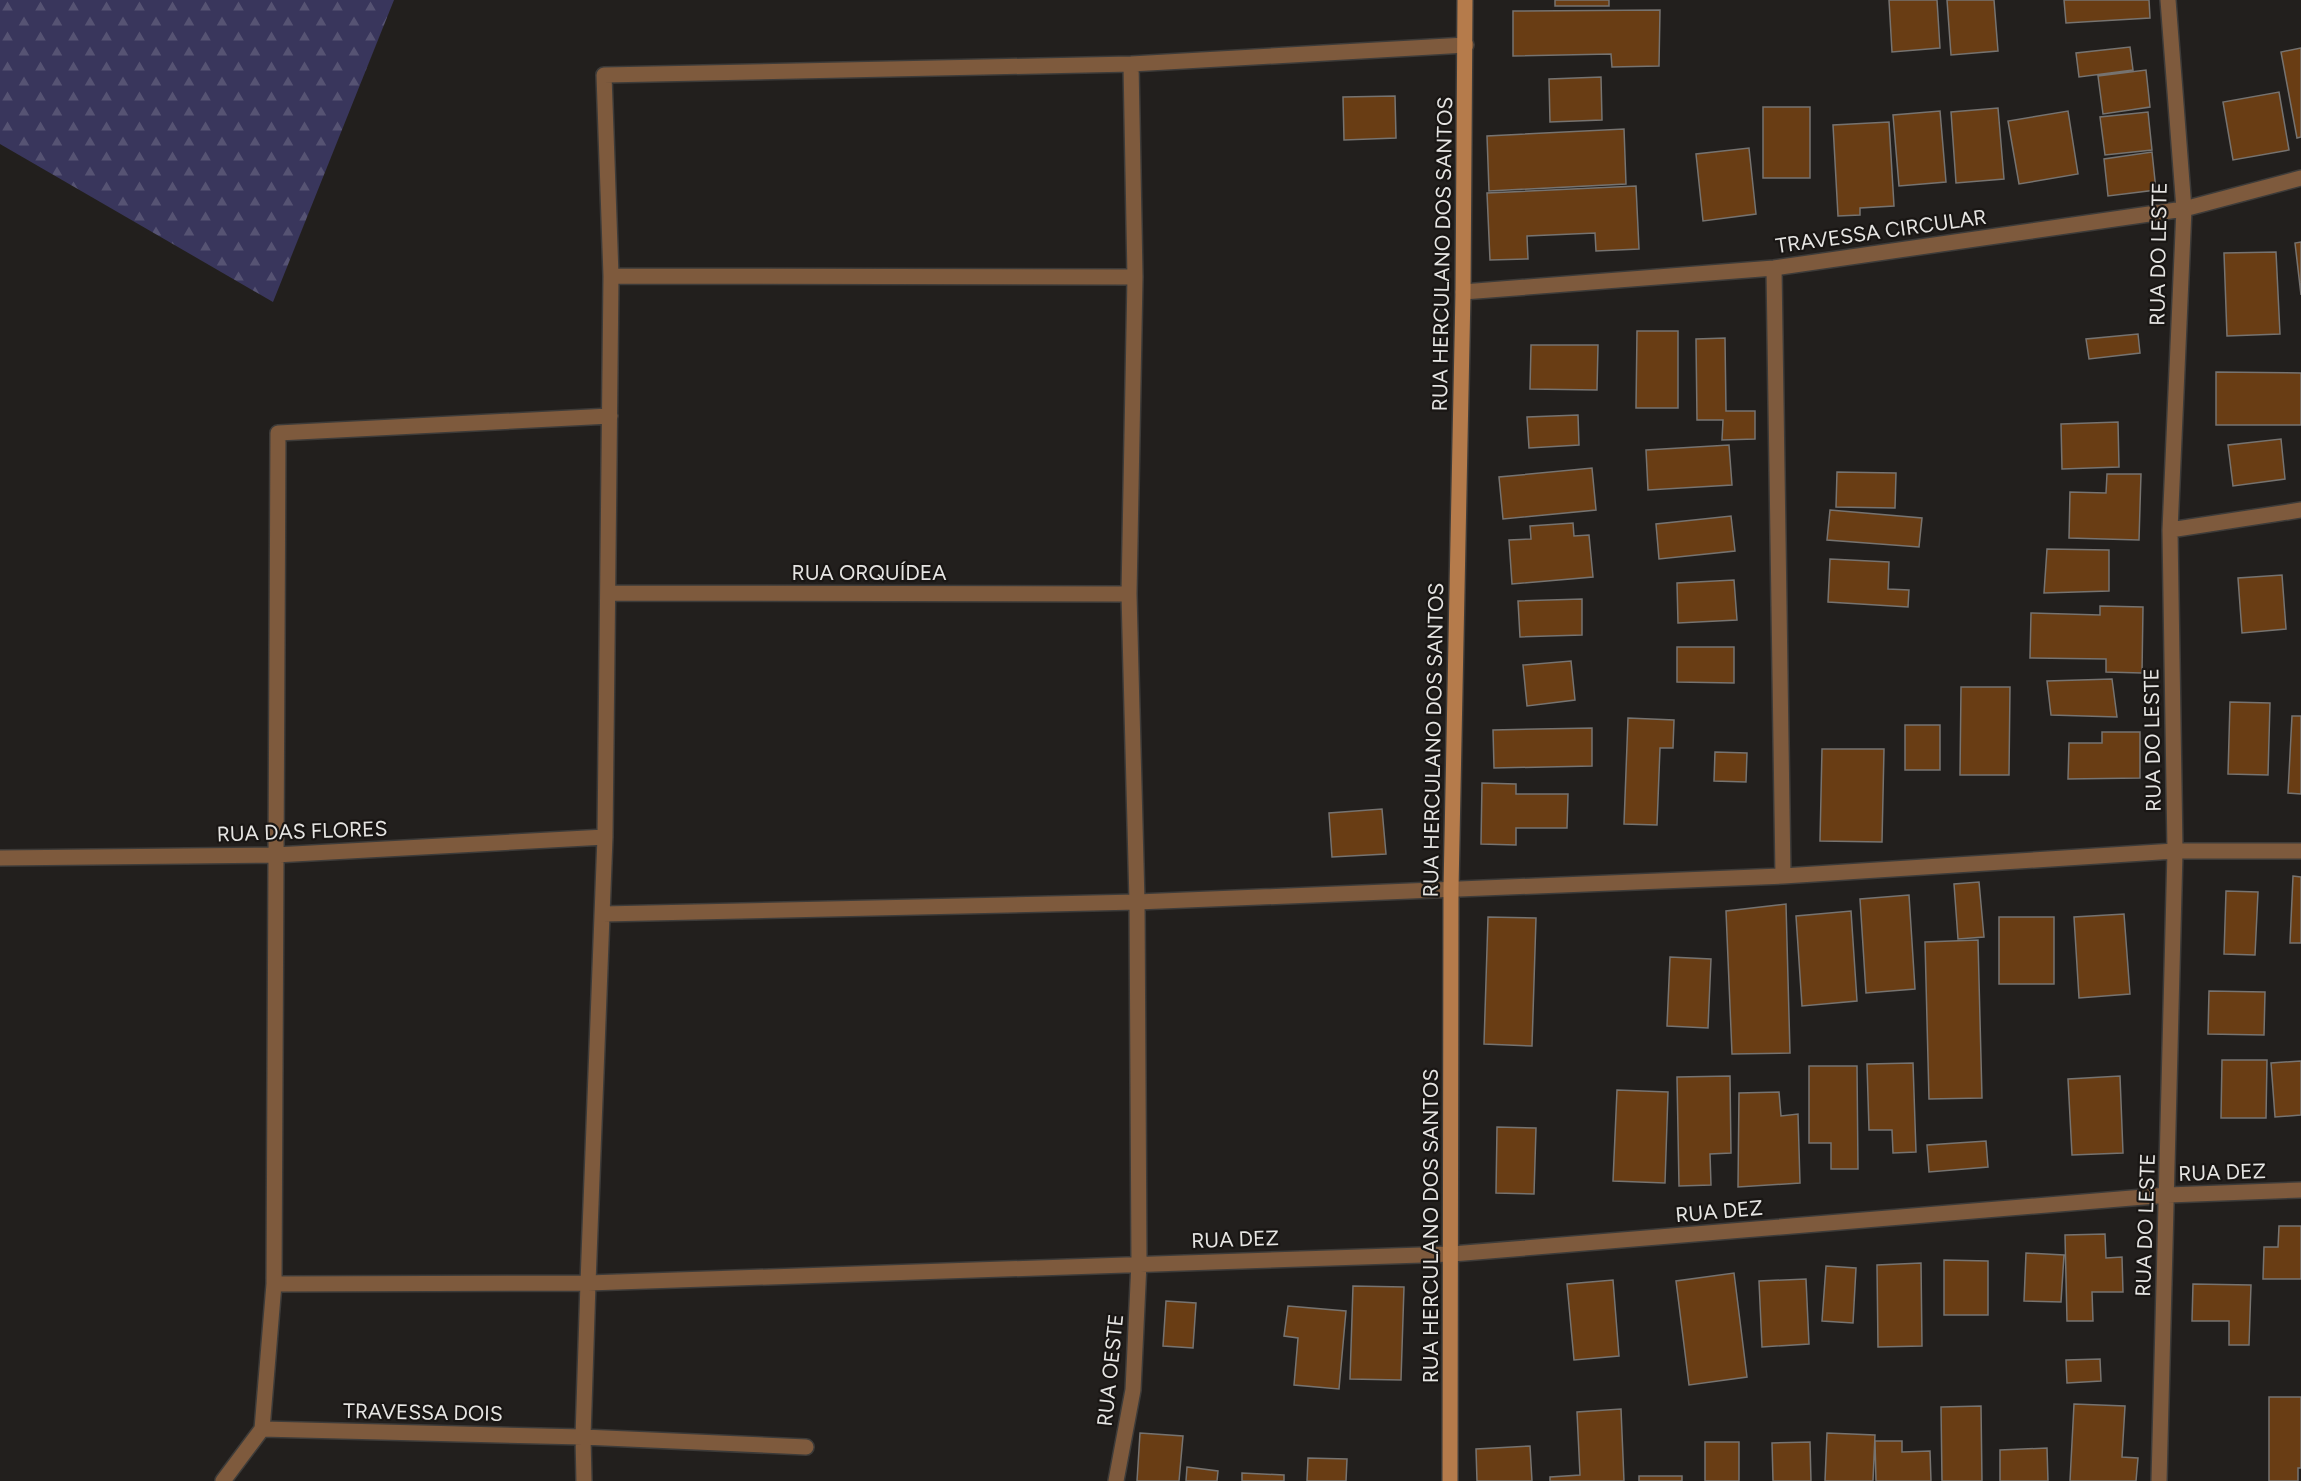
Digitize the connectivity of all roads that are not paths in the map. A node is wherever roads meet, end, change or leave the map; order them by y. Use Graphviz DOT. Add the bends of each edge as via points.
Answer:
graph roads {
  1 [pos="1466,0"];
  2 [pos="2168,0"];
  3 [pos="1466,45"];
  4 [pos="1131,64"];
  5 [pos="2301,178"];
  6 [pos="2184,209"];
  7 [pos="1774,268"];
  8 [pos="611,276"];
  9 [pos="1135,277"];
  10 [pos="1463,292"];
  11 [pos="610,416"];
  12 [pos="2301,510"];
  13 [pos="2170,531"];
  14 [pos="608,593"];
  15 [pos="1130,594"];
  16 [pos="605,837"];
  17 [pos="2175,851"];
  18 [pos="2301,851"];
  19 [pos="275,855"];
  20 [pos="0,858"];
  21 [pos="1783,876"];
  22 [pos="1451,889"];
  23 [pos="1137,902"];
  24 [pos="603,914"];
  25 [pos="2301,1190"];
  26 [pos="2168,1195"];
  27 [pos="1452,1254"];
  28 [pos="1139,1263"];
  29 [pos="588,1283"];
  30 [pos="274,1284"];
  31 [pos="262,1429"];
  32 [pos="583,1437"];
  33 [pos="806,1447"];
  34 [pos="223,1481"];
  35 [pos="584,1481"];
  36 [pos="1116,1481"];
  37 [pos="1450,1481"];
  38 [pos="2159,1481"];
  1 -- 3 [label="street, RUA HERCULANO DOS SANTOS"];
  2 -- 6 [label="street, RUA DO LESTE"];
  3 -- 4 [label="street"];
  3 -- 10 [label="street, RUA HERCULANO DOS SANTOS"];
  4 -- 8 [label="street" via="604,75"];
  4 -- 9 [label="street, RUA OESTE"];
  5 -- 6 [label="street, TRAVESSA CIRCULAR"];
  6 -- 7 [label="street, TRAVESSA CIRCULAR"];
  6 -- 13 [label="street, RUA DO LESTE"];
  7 -- 10 [label="street, TRAVESSA CIRCULAR"];
  7 -- 21 [label="street"];
  8 -- 9 [label="street"];
  8 -- 11 [label="street"];
  9 -- 15 [label="street, RUA OESTE"];
  10 -- 22 [label="street, RUA HERCULANO DOS SANTOS"];
  11 -- 14 [label="street"];
  11 -- 19 [label="street" via="279,433"];
  12 -- 13 [label="street"];
  13 -- 17 [label="street, RUA DO LESTE"];
  14 -- 15 [label="street, RUA ORQUÍDEA"];
  14 -- 16 [label="street"];
  15 -- 23 [label="street, RUA OESTE"];
  16 -- 19 [label="street, RUA DAS FLORES"];
  16 -- 24 [label="street"];
  17 -- 18 [label="street"];
  17 -- 21 [label="street"];
  17 -- 26 [label="street, RUA DO LESTE"];
  19 -- 20 [label="street, RUA DAS FLORES"];
  19 -- 30 [label="street"];
  21 -- 22 [label="street"];
  22 -- 23 [label="street"];
  22 -- 27 [label="street, RUA HERCULANO DOS SANTOS"];
  23 -- 24 [label="street"];
  23 -- 28 [label="street, RUA OESTE"];
  24 -- 29 [label="street"];
  25 -- 26 [label="street, RUA DEZ"];
  26 -- 27 [label="street, RUA DEZ"];
  26 -- 38 [label="street, RUA DO LESTE"];
  27 -- 28 [label="street, RUA DEZ"];
  27 -- 37 [label="street, RUA HERCULANO DOS SANTOS"];
  28 -- 29 [label="street, RUA DEZ"];
  28 -- 36 [label="street, RUA OESTE" via="1133,1390"];
  29 -- 30 [label="street, RUA DEZ"];
  29 -- 32 [label="street"];
  30 -- 31 [label="street"];
  31 -- 32 [label="street, TRAVESSA DOIS"];
  31 -- 34 [label="street"];
  32 -- 33 [label="street, TRAVESSA DOIS"];
  32 -- 35 [label="street"];
}
